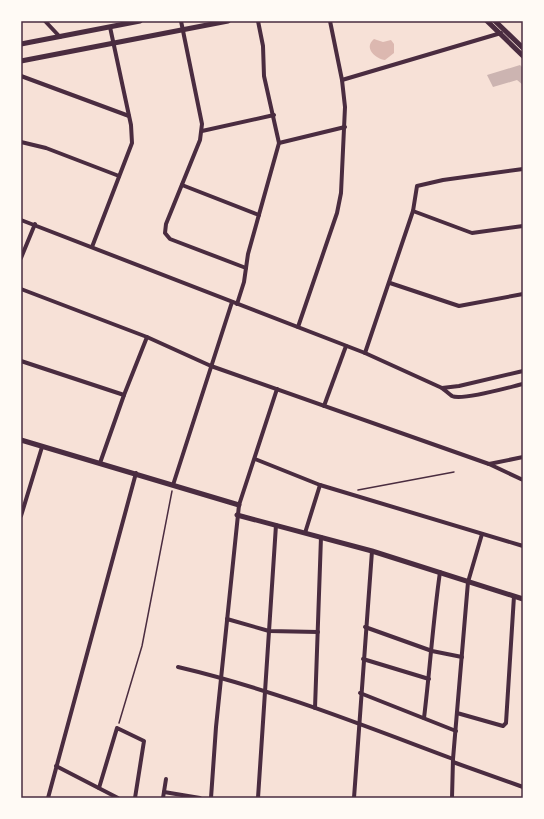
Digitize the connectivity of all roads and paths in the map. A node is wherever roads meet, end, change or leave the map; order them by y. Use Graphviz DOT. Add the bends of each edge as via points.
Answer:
graph roads {
  1 [pos="45,21"];
  2 [pos="140,21"];
  3 [pos="181,21"];
  4 [pos="228,21"];
  5 [pos="258,21"];
  6 [pos="330,21"];
  7 [pos="487,21"];
  8 [pos="495,21"];
  9 [pos="110,27"];
  10 [pos="184,30"];
  11 [pos="503,32"];
  12 [pos="60,37"];
  13 [pos="21,44"];
  14 [pos="113,45"];
  15 [pos="523,48"];
  16 [pos="523,56"];
  17 [pos="21,61"];
  18 [pos="21,76"];
  19 [pos="342,80"];
  20 [pos="274,115"];
  21 [pos="129,116"];
  22 [pos="345,127"];
  23 [pos="202,131"];
  24 [pos="21,142"];
  25 [pos="279,143"];
  26 [pos="523,169"];
  27 [pos="119,176"];
  28 [pos="182,185"];
  29 [pos="413,211"];
  30 [pos="259,215"];
  31 [pos="21,220"];
  32 [pos="35,224"];
  33 [pos="523,226"];
  34 [pos="92,247"];
  35 [pos="21,258"];
  36 [pos="246,268"];
  37 [pos="390,283"];
  38 [pos="21,289"];
  39 [pos="523,294"];
  40 [pos="232,302"];
  41 [pos="237,304"];
  42 [pos="298,327"];
  43 [pos="147,337"];
  44 [pos="346,346"];
  45 [pos="365,353"];
  46 [pos="21,361"];
  47 [pos="211,366"];
  48 [pos="523,370"];
  49 [pos="523,384"];
  50 [pos="442,388"];
  51 [pos="277,390"];
  52 [pos="124,395"];
  53 [pos="324,406"];
  54 [pos="21,440"];
  55 [pos="42,446"];
  56 [pos="523,456"];
  57 [pos="255,459"];
  58 [pos="100,463"];
  59 [pos="488,464"];
  60 [pos="454,472"];
  61 [pos="136,473"];
  62 [pos="523,480"];
  63 [pos="173,485"];
  64 [pos="320,485"];
  65 [pos="344,492"];
  66 [pos="239,505"];
  67 [pos="237,515"];
  68 [pos="21,516"];
  69 [pos="276,525"];
  70 [pos="304,533"];
  71 [pos="482,534"];
  72 [pos="321,537"];
  73 [pos="523,546"];
  74 [pos="372,551"];
  75 [pos="440,572"];
  76 [pos="468,582"];
  77 [pos="514,596"];
  78 [pos="523,599"];
  79 [pos="227,619"];
  80 [pos="365,627"];
  81 [pos="269,631"];
  82 [pos="318,632"];
  83 [pos="432,651"];
  84 [pos="462,657"];
  85 [pos="363,659"];
  86 [pos="178,667"];
  87 [pos="221,677"];
  88 [pos="429,679"];
  89 [pos="265,691"];
  90 [pos="360,693"];
  91 [pos="315,708"];
  92 [pos="457,713"];
  93 [pos="424,718"];
  94 [pos="358,724"];
  95 [pos="117,728"];
  96 [pos="456,731"];
  97 [pos="453,760"];
  98 [pos="56,766"];
  99 [pos="166,779"];
  100 [pos="523,787"];
  101 [pos="99,788"];
  102 [pos="164,792"];
  103 [pos="48,798"];
  104 [pos="118,798"];
  105 [pos="135,798"];
  106 [pos="163,798"];
  107 [pos="200,798"];
  108 [pos="210,798"];
  109 [pos="258,798"];
  110 [pos="354,798"];
  111 [pos="452,798"];
  1 -- 12 [label="street"];
  2 -- 9 [label="street"];
  3 -- 10 [label="street"];
  4 -- 10 [label="street"];
  5 -- 20 [label="street" via="263,46 264,76"];
  6 -- 19 [label="street"];
  7 -- 11 [label="street"];
  8 -- 11 [label="street"];
  9 -- 12 [label="street"];
  9 -- 14 [label="street"];
  10 -- 14 [label="street"];
  10 -- 23 [label="street" via="201,113"];
  11 -- 15 [label="street"];
  11 -- 16 [label="street"];
  11 -- 19 [label="street"];
  12 -- 13 [label="street"];
  14 -- 17 [label="street"];
  14 -- 21 [label="street"];
  18 -- 21 [label="street"];
  19 -- 22 [label="street"];
  20 -- 23 [label="street"];
  20 -- 25 [label="street"];
  21 -- 27 [label="street" via="132,143"];
  22 -- 25 [label="street"];
  22 -- 42 [label="street" via="343,179 338,207"];
  23 -- 28 [label="street"];
  24 -- 27 [label="street" via="46,148"];
  25 -- 30 [label="street"];
  26 -- 29 [label="street" via="417,186"];
  27 -- 34 [label="street"];
  28 -- 30 [label="street"];
  28 -- 36 [label="street" via="166,224 165,231 168,237"];
  29 -- 33 [label="street" via="472,233"];
  29 -- 37 [label="street"];
  30 -- 36 [label="street"];
  31 -- 32 [label="street"];
  32 -- 34 [label="street"];
  32 -- 35 [label="street"];
  34 -- 40 [label="street"];
  36 -- 41 [label="street"];
  37 -- 39 [label="street" via="459,306"];
  37 -- 45 [label="street"];
  38 -- 43 [label="street"];
  40 -- 41 [label="street"];
  40 -- 47 [label="street"];
  41 -- 42 [label="street"];
  42 -- 44 [label="street"];
  43 -- 47 [label="street"];
  43 -- 52 [label="street"];
  44 -- 45 [label="street"];
  44 -- 53 [label="street"];
  45 -- 50 [label="street"];
  46 -- 52 [label="street"];
  47 -- 51 [label="street"];
  47 -- 63 [label="street"];
  48 -- 50 [label="street"];
  49 -- 50 [label="street" via="461,397 452,396"];
  51 -- 53 [label="street"];
  51 -- 57 [label="street"];
  52 -- 58 [label="street"];
  53 -- 59 [label="street"];
  54 -- 55 [label="street"];
  55 -- 58 [label="street"];
  55 -- 68 [label="street"];
  56 -- 59 [label="street"];
  57 -- 64 [label="street"];
  57 -- 66 [label="street"];
  58 -- 61 [label="street"];
  59 -- 62 [label="street"];
  60 -- 65 [label="path"];
  61 -- 63 [label="street"];
  61 -- 98 [label="street"];
  63 -- 66 [label="street"];
  63 -- 95 [label="path" via="142,646"];
  64 -- 65 [label="street"];
  64 -- 70 [label="street"];
  65 -- 71 [label="street"];
  66 -- 67 [label="street"];
  67 -- 69 [label="street"];
  67 -- 79 [label="street"];
  69 -- 70 [label="street"];
  69 -- 81 [label="street"];
  70 -- 72 [label="street"];
  71 -- 73 [label="street"];
  71 -- 76 [label="street"];
  72 -- 74 [label="street"];
  72 -- 82 [label="street"];
  74 -- 75 [label="street"];
  74 -- 80 [label="street"];
  75 -- 76 [label="street"];
  75 -- 83 [label="street" via="433,621"];
  76 -- 77 [label="street"];
  76 -- 84 [label="street"];
  77 -- 78 [label="street"];
  77 -- 92 [label="street" via="506,724 503,726"];
  79 -- 81 [label="street"];
  79 -- 87 [label="street"];
  80 -- 83 [label="street"];
  80 -- 85 [label="street"];
  81 -- 82 [label="street"];
  81 -- 89 [label="street"];
  82 -- 91 [label="street"];
  83 -- 84 [label="street"];
  83 -- 88 [label="street"];
  84 -- 92 [label="street"];
  85 -- 88 [label="street"];
  85 -- 90 [label="street"];
  86 -- 87 [label="street"];
  87 -- 89 [label="street"];
  87 -- 108 [label="street"];
  88 -- 93 [label="street"];
  89 -- 91 [label="street"];
  89 -- 109 [label="street"];
  90 -- 93 [label="street"];
  90 -- 94 [label="street"];
  91 -- 94 [label="street"];
  92 -- 96 [label="street"];
  93 -- 96 [label="street"];
  94 -- 97 [label="street"];
  94 -- 110 [label="street"];
  95 -- 101 [label="street"];
  95 -- 105 [label="street" via="144,741"];
  96 -- 97 [label="street"];
  97 -- 100 [label="street"];
  97 -- 111 [label="street"];
  98 -- 101 [label="street"];
  98 -- 103 [label="street"];
  99 -- 102 [label="street"];
  101 -- 104 [label="street"];
  102 -- 106 [label="street"];
  102 -- 107 [label="street"];
}
